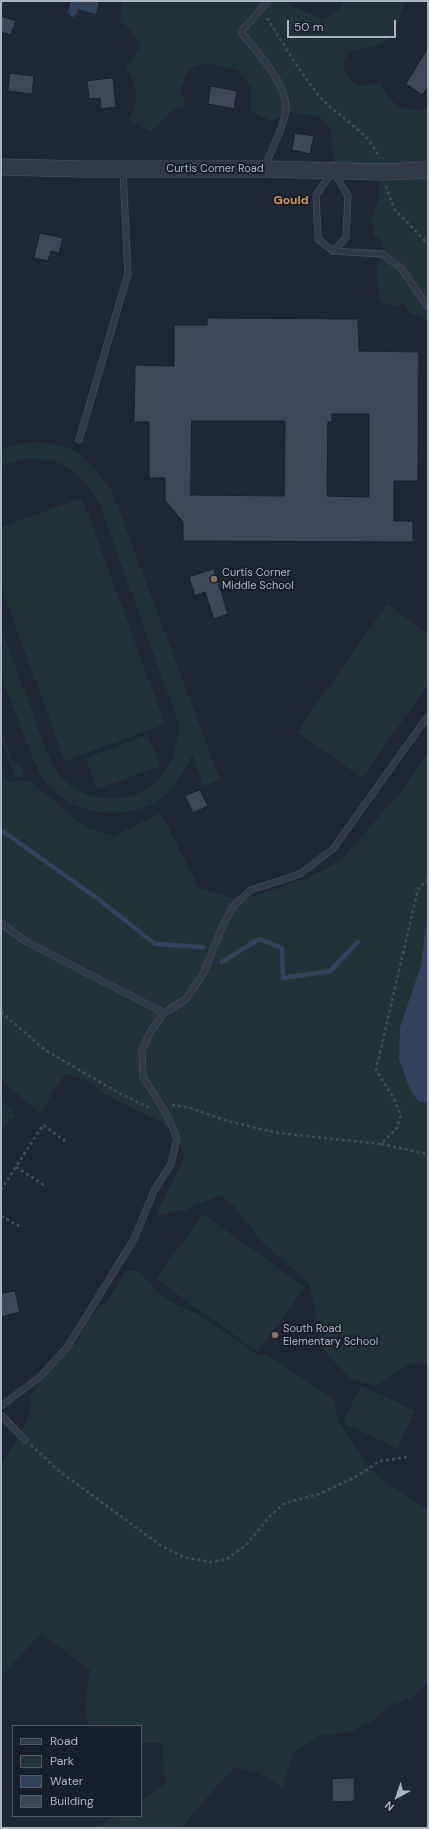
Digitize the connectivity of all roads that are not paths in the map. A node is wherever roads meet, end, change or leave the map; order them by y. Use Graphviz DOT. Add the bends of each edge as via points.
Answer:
graph roads {
  1 [pos="268,1"];
  2 [pos="1,167"];
  3 [pos="264,169"];
  4 [pos="123,170"];
  5 [pos="428,170"];
  6 [pos="333,171"];
  7 [pos="333,251"];
  8 [pos="428,307"];
  9 [pos="79,440"];
  10 [pos="428,716"];
  11 [pos="1,923"];
  12 [pos="164,1013"];
  13 [pos="1,1406"];
  14 [pos="1,1415"];
  15 [pos="25,1440"];
  1 -- 3 [label="lane" via="241,32 274,74 282,89 286,105 285,115"];
  2 -- 4 [label="street, Curtis Corner Road"];
  3 -- 4 [label="street, Curtis Corner Road"];
  3 -- 6 [label="street, Curtis Corner Road"];
  4 -- 9 [label="lane" via="128,274"];
  5 -- 6 [label="street, Curtis Corner Road"];
  6 -- 7 [label="lane" via="348,196 346,238"];
  6 -- 7 [label="lane" via="316,195 318,239"];
  7 -- 8 [label="lane" via="382,254 400,268"];
  10 -- 12 [label="lane" via="333,849 300,874 251,890 234,905 203,974 186,999"];
  11 -- 12 [label="lane" via="25,941"];
  12 -- 13 [label="lane" via="142,1050 143,1077 167,1115 177,1139 172,1164 154,1191 134,1239 68,1346 40,1377"];
  14 -- 15 [label="lane"];
}
